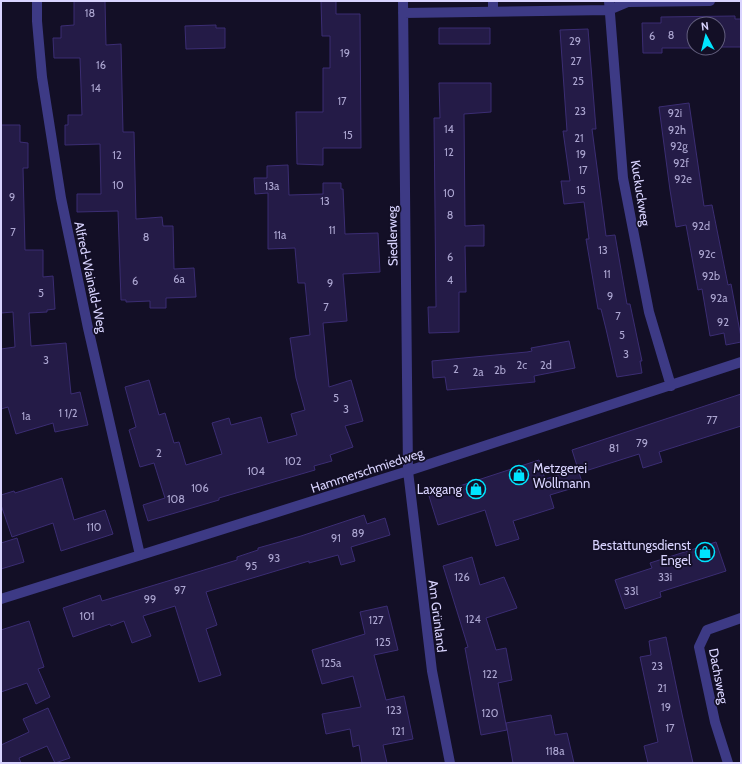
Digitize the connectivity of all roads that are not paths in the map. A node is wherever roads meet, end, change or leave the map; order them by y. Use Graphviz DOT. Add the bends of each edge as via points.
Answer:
graph roads {
  1 [pos="37,1"];
  2 [pos="403,1"];
  3 [pos="710,1"];
  4 [pos="493,6"];
  5 [pos="610,6"];
  6 [pos="403,13"];
  7 [pos="741,362"];
  8 [pos="671,386"];
  9 [pos="408,471"];
  10 [pos="140,556"];
  11 [pos="1,599"];
  12 [pos="741,618"];
  13 [pos="450,763"];
  14 [pos="728,763"];
  1 -- 10 [label="street, Alfred-Wainald-Weg" via="42,77 61,198"];
  2 -- 6 [label="street, Siedlerweg"];
  3 -- 5 [label="street" via="628,2"];
  4 -- 5 [label="street"];
  4 -- 6 [label="street"];
  5 -- 8 [label="street, Kuckuckweg" via="624,178 649,312"];
  6 -- 9 [label="street, Siedlerweg"];
  7 -- 8 [label="street, Hammerschmiedweg"];
  8 -- 9 [label="street, Hammerschmiedweg"];
  9 -- 10 [label="street, Hammerschmiedweg"];
  9 -- 13 [label="street, Am Grünland" via="432,671"];
  10 -- 11 [label="street, Hammerschmiedweg"];
  12 -- 14 [label="street, Dachsweg" via="706,630 699,647 715,722"];
}
